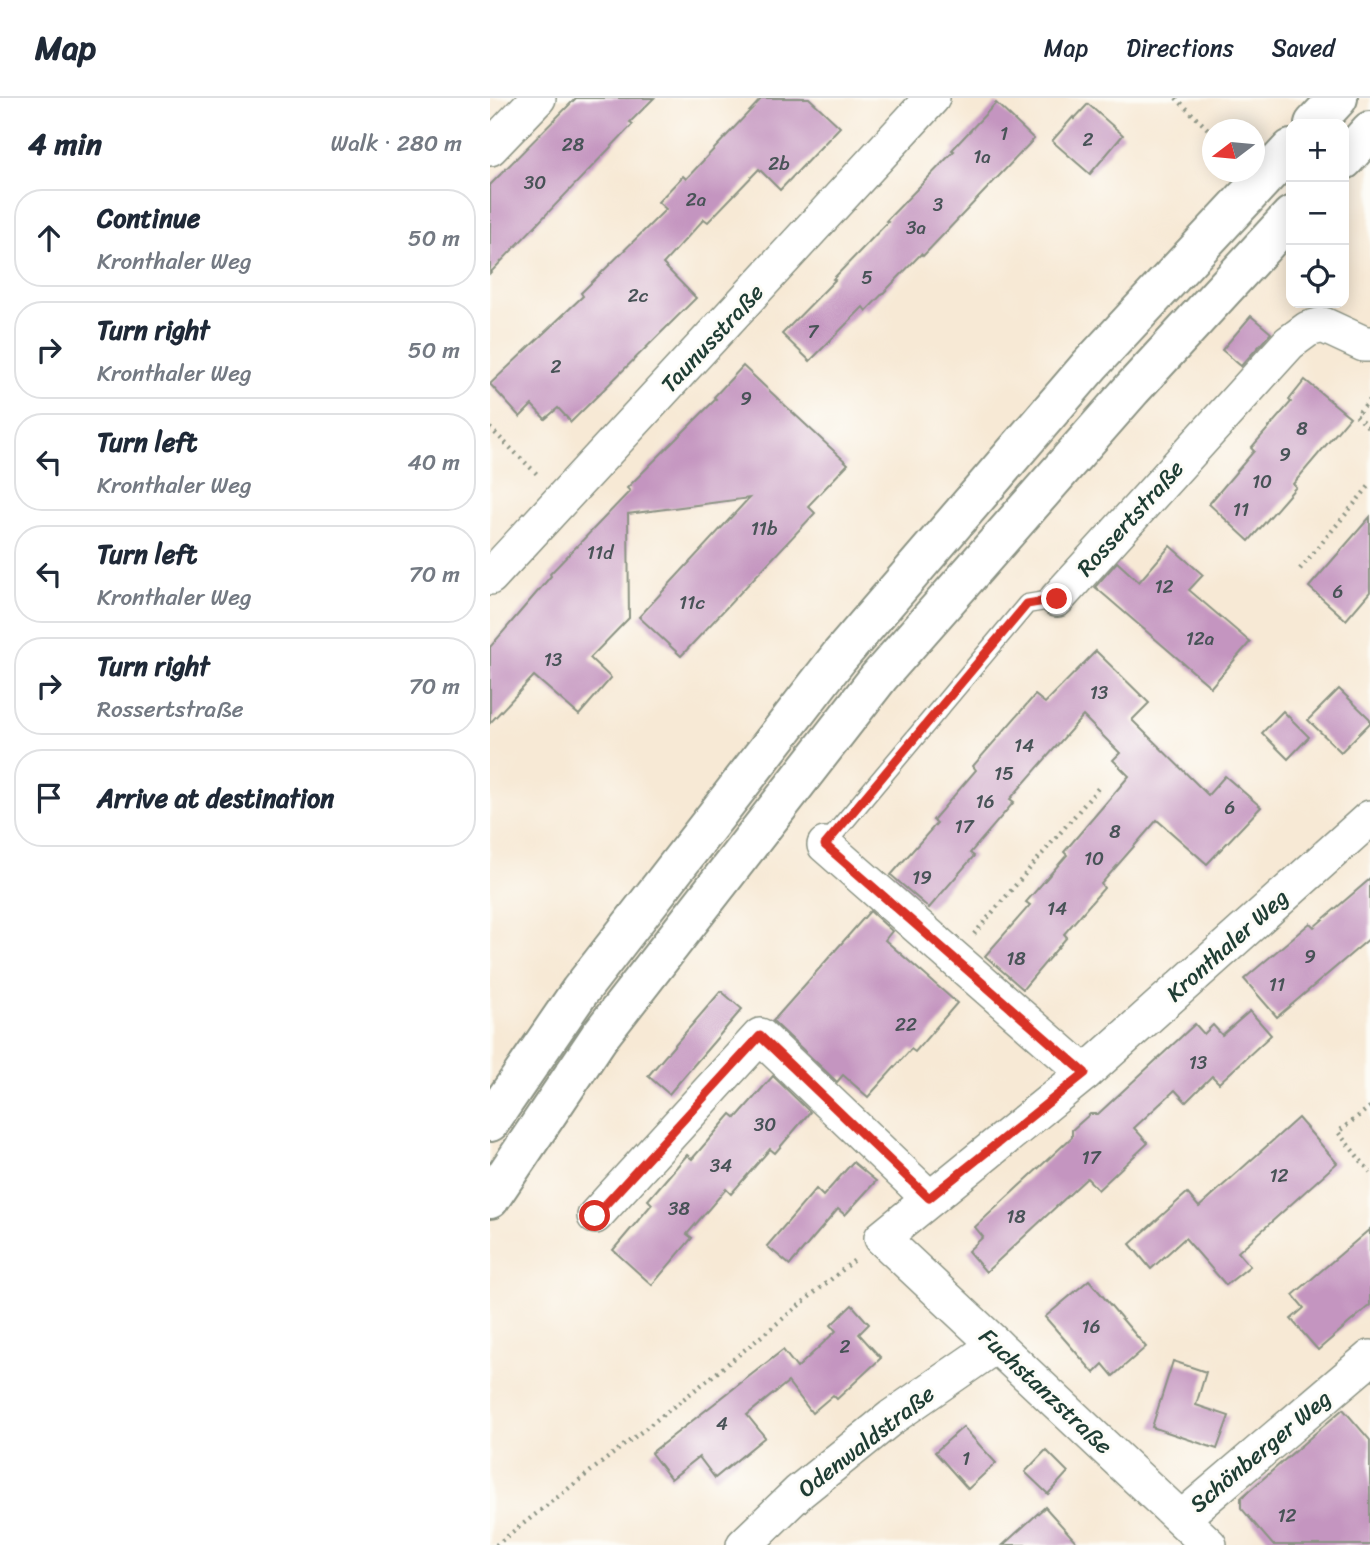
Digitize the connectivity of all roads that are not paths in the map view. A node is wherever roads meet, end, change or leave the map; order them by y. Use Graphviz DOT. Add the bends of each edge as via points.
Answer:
graph roads {
  1 [pos="538,98"];
  2 [pos="932,98"];
  3 [pos="1338,98"];
  4 [pos="1319,119"];
  5 [pos="1370,131"];
  6 [pos="490,148"];
  7 [pos="1286,154"];
  8 [pos="1349,154"];
  9 [pos="1286,221"];
  10 [pos="1370,344"];
  11 [pos="490,577"];
  12 [pos="1057,599"];
  13 [pos="1370,818"];
  14 [pos="825,845"];
  15 [pos="1085,1073"];
  16 [pos="490,1122"];
  17 [pos="929,1198"];
  18 [pos="490,1199"];
  19 [pos="595,1216"];
  20 [pos="881,1238"];
  21 [pos="996,1345"];
  22 [pos="1370,1358"];
  23 [pos="1182,1517"];
  24 [pos="744,1545"];
  25 [pos="1209,1545"];
  1 -- 6 [label="street"];
  2 -- 11 [label="street, Taunusstraße"];
  3 -- 4 [label="highway"];
  5 -- 8 [label="highway"];
  7 -- 16 [label="highway" via="1090,365 839,657 580,992"];
  9 -- 18 [label="highway" via="879,677 599,1037"];
  10 -- 12 [label="street, Rossertstraße" via="1323,325 1289,342"];
  12 -- 14 [label="lane, Rossertstraße" via="1027,604"];
  13 -- 15 [label="street, Kronthaler Weg"];
  14 -- 15 [label="street"];
  15 -- 17 [label="street, Kronthaler Weg"];
  17 -- 19 [label="street" via="760,1036"];
  17 -- 20 [label="street, Kronthaler Weg"];
  20 -- 21 [label="street, Fuchstanzstraße"];
  21 -- 23 [label="street, Fuchstanzstraße"];
  21 -- 24 [label="street, Odenwaldstraße" via="892,1417 799,1492"];
  22 -- 23 [label="street, Schönberger Weg"];
  23 -- 25 [label="street, Fuchstanzstraße"];
}
